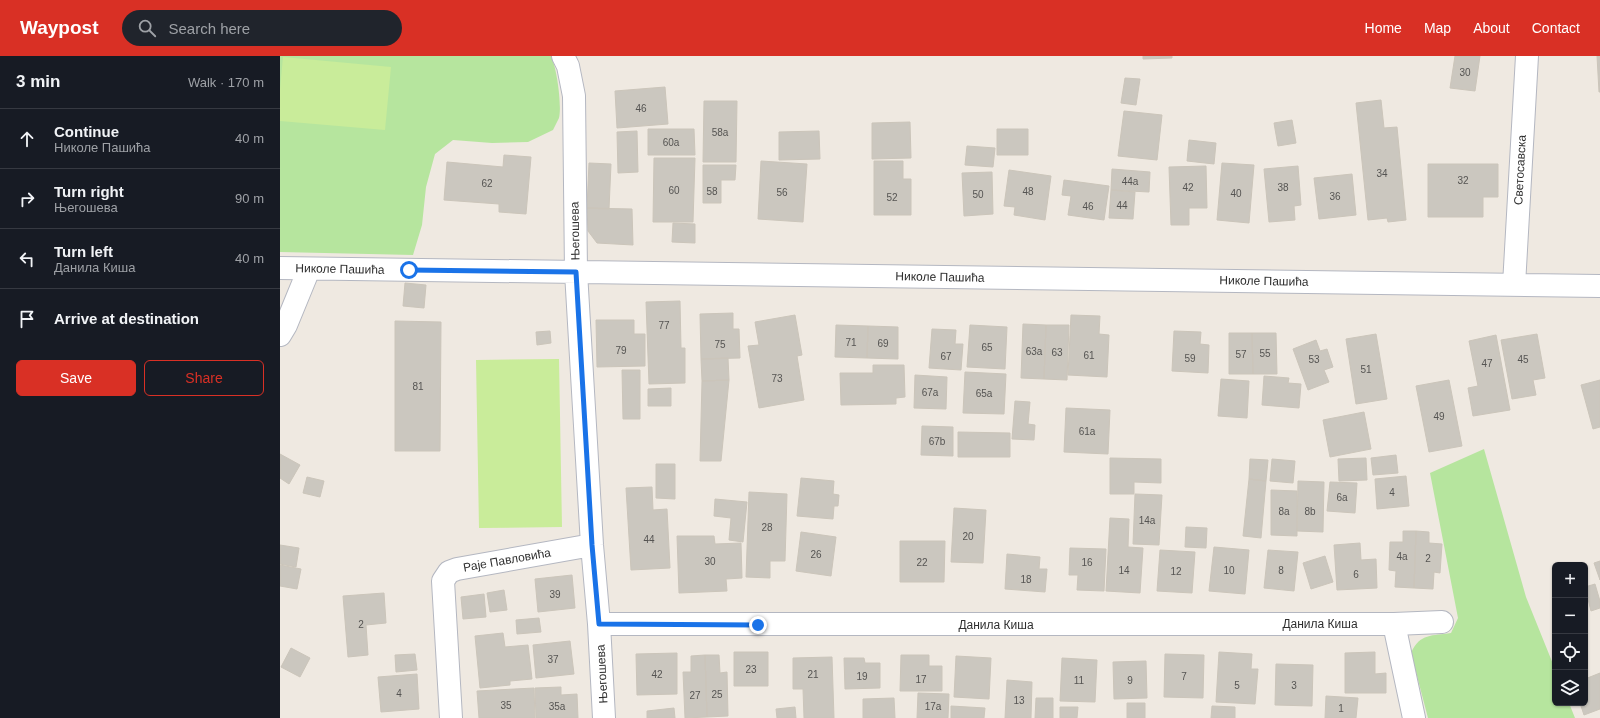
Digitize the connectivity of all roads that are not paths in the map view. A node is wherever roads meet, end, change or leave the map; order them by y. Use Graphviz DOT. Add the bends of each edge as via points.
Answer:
graph roads {
  1 [pos="563,56"];
  2 [pos="1527,56"];
  3 [pos="280,268"];
  4 [pos="309,269"];
  5 [pos="576,272"];
  6 [pos="1514,285"];
  7 [pos="1600,286"];
  8 [pos="280,335"];
  9 [pos="592,545"];
  10 [pos="1442,622"];
  11 [pos="599,624"];
  12 [pos="1394,624"];
  13 [pos="451,718"];
  14 [pos="604,718"];
  15 [pos="1414,718"];
  1 -- 5 [label="street, Његошева" via="568,66 574,96"];
  2 -- 6 [label="street, Светосавска"];
  3 -- 4 [label="street, Николе Пашића"];
  4 -- 5 [label="street, Николе Пашића"];
  4 -- 8 [label="street"];
  5 -- 6 [label="street, Николе Пашића"];
  5 -- 9 [label="street, Његошева"];
  6 -- 7 [label="street, Николе Пашића"];
  9 -- 11 [label="street, Његошева"];
  9 -- 13 [label="street, Раје Павловића" via="449,572 443,581"];
  10 -- 12 [label="street, Данила Киша"];
  11 -- 12 [label="street, Данила Киша"];
  11 -- 14 [label="street, Његошева"];
  12 -- 15 [label="street"];
}
